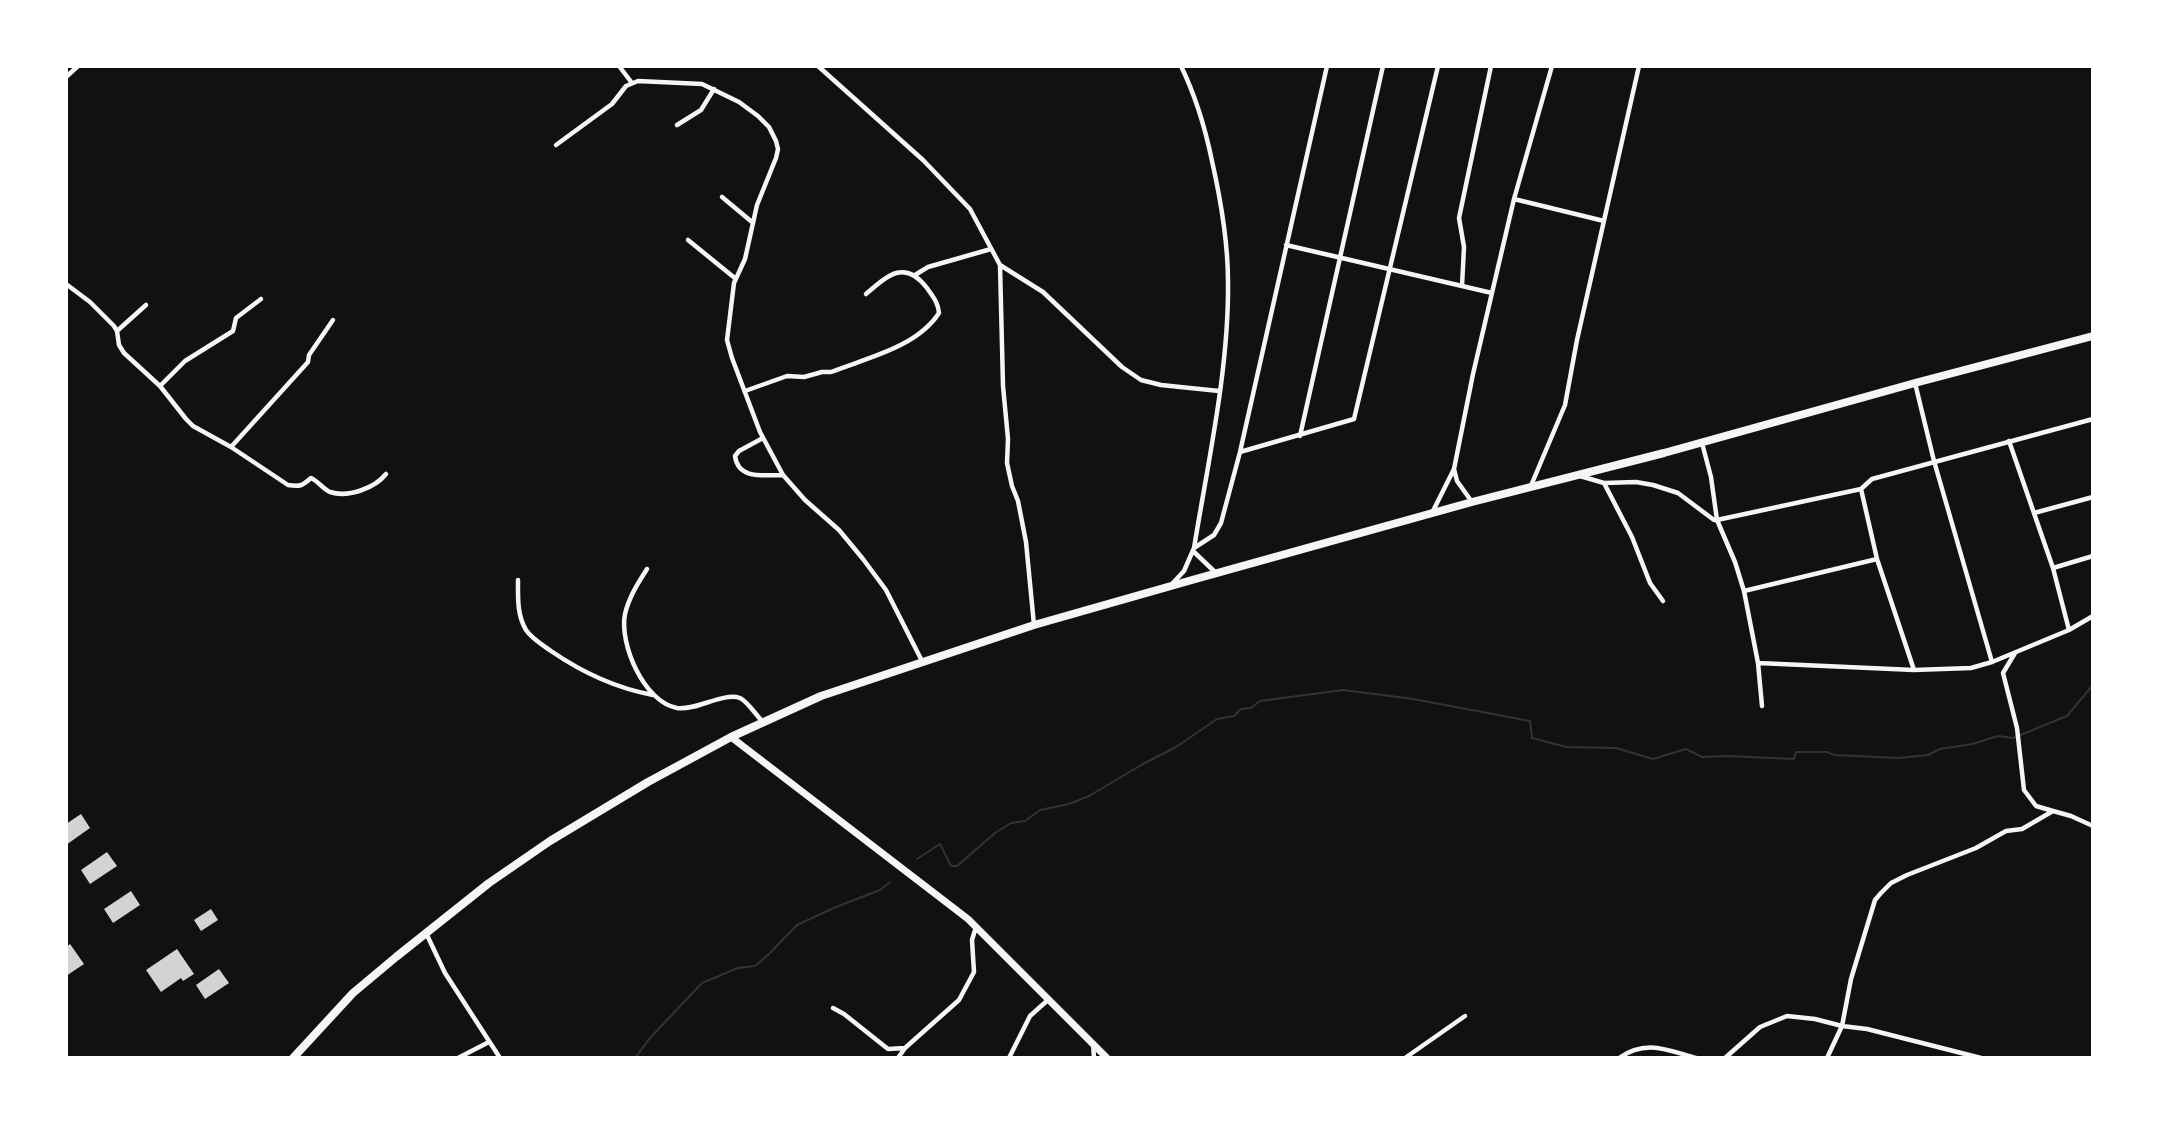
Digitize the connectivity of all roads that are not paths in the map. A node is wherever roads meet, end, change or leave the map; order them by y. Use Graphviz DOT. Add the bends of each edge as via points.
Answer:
graph roads {
  1 [pos="78,66"];
  2 [pos="619,66"];
  3 [pos="818,66"];
  4 [pos="1181,66"];
  5 [pos="1327,66"];
  6 [pos="1383,66"];
  7 [pos="1438,66"];
  8 [pos="1491,66"];
  9 [pos="1552,66"];
  10 [pos="1639,66"];
  11 [pos="66,77"];
  12 [pos="632,83"];
  13 [pos="714,89"];
  14 [pos="677,125"];
  15 [pos="556,145"];
  16 [pos="722,197"];
  17 [pos="1514,199"];
  18 [pos="1604,221"];
  19 [pos="752,222"];
  20 [pos="688,240"];
  21 [pos="1286,245"];
  22 [pos="991,249"];
  23 [pos="1339,258"];
  24 [pos="1000,265"];
  25 [pos="1389,268"];
  26 [pos="915,275"];
  27 [pos="736,279"];
  28 [pos="66,284"];
  29 [pos="1462,286"];
  30 [pos="1491,292"];
  31 [pos="866,294"];
  32 [pos="261,299"];
  33 [pos="146,305"];
  34 [pos="333,320"];
  35 [pos="117,331"];
  36 [pos="2093,336"];
  37 [pos="1915,383"];
  38 [pos="160,386"];
  39 [pos="745,391"];
  40 [pos="1219,392"];
  41 [pos="2093,419"];
  42 [pos="1300,436"];
  43 [pos="763,438"];
  44 [pos="2009,441"];
  45 [pos="1702,442"];
  46 [pos="231,447"];
  47 [pos="1240,452"];
  48 [pos="1934,462"];
  49 [pos="1454,469"];
  50 [pos="386,474"];
  51 [pos="783,475"];
  52 [pos="1578,476"];
  53 [pos="1604,483"];
  54 [pos="1530,488"];
  55 [pos="1861,489"];
  56 [pos="2093,497"];
  57 [pos="1472,502"];
  58 [pos="1432,513"];
  59 [pos="2034,513"];
  60 [pos="1717,520"];
  61 [pos="1193,549"];
  62 [pos="2093,556"];
  63 [pos="1877,559"];
  64 [pos="2053,568"];
  65 [pos="647,569"];
  66 [pos="1216,573"];
  67 [pos="518,580"];
  68 [pos="1171,586"];
  69 [pos="1744,591"];
  70 [pos="1663,602"];
  71 [pos="2093,616"];
  72 [pos="1034,625"];
  73 [pos="2069,630"];
  74 [pos="2016,651"];
  75 [pos="922,661"];
  76 [pos="1992,662"];
  77 [pos="1758,663"];
  78 [pos="1914,670"];
  79 [pos="653,695"];
  80 [pos="1762,706"];
  81 [pos="762,721"];
  82 [pos="731,737"];
  83 [pos="2053,811"];
  84 [pos="2093,826"];
  85 [pos="976,927"];
  86 [pos="426,933"];
  87 [pos="1049,999"];
  88 [pos="833,1008"];
  89 [pos="1465,1016"];
  90 [pos="1842,1026"];
  91 [pos="489,1042"];
  92 [pos="1093,1043"];
  93 [pos="905,1048"];
  94 [pos="293,1058"];
  95 [pos="458,1058"];
  96 [pos="500,1058"];
  97 [pos="898,1058"];
  98 [pos="1010,1058"];
  99 [pos="1094,1058"];
  100 [pos="1107,1058"];
  101 [pos="1405,1058"];
  102 [pos="1619,1058"];
  103 [pos="1696,1058"];
  104 [pos="1725,1058"];
  105 [pos="1827,1058"];
  106 [pos="1981,1058"];
  1 -- 11 [label="street"];
  2 -- 12 [label="street"];
  3 -- 22 [label="street" via="970,209"];
  4 -- 40 [label="street" via="1197,101 1222,205 1228,282"];
  5 -- 21 [label="street"];
  6 -- 23 [label="street"];
  7 -- 25 [label="street"];
  8 -- 29 [label="street" via="1459,218 1464,247"];
  9 -- 17 [label="street"];
  10 -- 18 [label="street"];
  12 -- 13 [label="street" via="702,84"];
  12 -- 15 [label="street" via="612,104"];
  13 -- 14 [label="street" via="701,110"];
  13 -- 19 [label="street" via="759,116 776,141 776,158"];
  16 -- 19 [label="street"];
  17 -- 18 [label="street"];
  17 -- 30 [label="street"];
  18 -- 54 [label="street" via="1565,405"];
  19 -- 27 [label="street"];
  20 -- 27 [label="street"];
  21 -- 23 [label="street"];
  21 -- 47 [label="street"];
  22 -- 24 [label="street"];
  22 -- 26 [label="street" via="928,267"];
  23 -- 25 [label="street"];
  23 -- 42 [label="street"];
  24 -- 40 [label="street" via="1043,292 1122,367 1141,380"];
  24 -- 72 [label="street" via="1007,463 1026,542"];
  25 -- 29 [label="street"];
  25 -- 42 [label="street" via="1354,419"];
  26 -- 31 [label="street" via="888,276"];
  26 -- 39 [label="street" via="938,303 939,313 932,324 898,346 831,372 787,376"];
  27 -- 39 [label="street" via="727,340"];
  28 -- 35 [label="street" via="90,302"];
  29 -- 30 [label="street"];
  30 -- 49 [label="street"];
  32 -- 38 [label="street" via="236,318 233,331 185,361"];
  33 -- 35 [label="street"];
  34 -- 46 [label="street" via="308,362"];
  35 -- 38 [label="street" via="118,345 124,353"];
  36 -- 37 [label="main road"];
  37 -- 45 [label="main road"];
  37 -- 48 [label="street"];
  38 -- 46 [label="street" via="193,426"];
  39 -- 43 [label="street"];
  40 -- 61 [label="street"];
  41 -- 44 [label="street"];
  42 -- 47 [label="street"];
  43 -- 51 [label="street"];
  43 -- 51 [label="street" via="739,451 735,456 738,468 757,475"];
  44 -- 48 [label="street"];
  44 -- 59 [label="street"];
  45 -- 52 [label="main road"];
  45 -- 60 [label="street"];
  46 -- 50 [label="street" via="296,488 311,478 331,492 357,491 371,488"];
  47 -- 61 [label="street" via="1221,523 1214,535"];
  48 -- 55 [label="street" via="1872,479"];
  48 -- 76 [label="street"];
  49 -- 57 [label="street" via="1457,481"];
  49 -- 58 [label="street"];
  51 -- 75 [label="street" via="863,558 886,590"];
  52 -- 53 [label="street"];
  52 -- 54 [label="main road"];
  53 -- 60 [label="street" via="1635,482 1678,493"];
  53 -- 70 [label="street" via="1650,583"];
  54 -- 57 [label="main road"];
  55 -- 60 [label="street"];
  55 -- 63 [label="street"];
  56 -- 59 [label="street"];
  57 -- 58 [label="main road"];
  58 -- 66 [label="main road"];
  59 -- 64 [label="street"];
  60 -- 69 [label="street"];
  61 -- 66 [label="street"];
  61 -- 68 [label="street" via="1184,571"];
  62 -- 64 [label="street"];
  63 -- 69 [label="street"];
  63 -- 78 [label="street"];
  64 -- 73 [label="street"];
  65 -- 79 [label="street" via="631,594 625,616 631,660"];
  66 -- 68 [label="main road"];
  67 -- 79 [label="street" via="520,616 527,632 538,642 603,681"];
  68 -- 72 [label="main road"];
  69 -- 77 [label="street"];
  71 -- 73 [label="street"];
  72 -- 75 [label="main road"];
  73 -- 74 [label="street"];
  74 -- 76 [label="street"];
  74 -- 83 [label="street" via="2003,673 2017,728 2024,790 2036,806"];
  75 -- 81 [label="main road"];
  76 -- 78 [label="street" via="1971,668"];
  77 -- 78 [label="street"];
  77 -- 80 [label="street"];
  79 -- 81 [label="street" via="677,708 739,698"];
  81 -- 82 [label="main road"];
  82 -- 85 [label="main road"];
  82 -- 86 [label="main road" via="570,828"];
  83 -- 84 [label="street"];
  83 -- 90 [label="street" via="2022,829 2006,831 1976,848 1907,875 1881,893 1875,900 1851,979"];
  85 -- 87 [label="main road"];
  85 -- 93 [label="street" via="972,940 974,972 958,1000"];
  86 -- 91 [label="street" via="445,973"];
  86 -- 94 [label="main road" via="353,993"];
  87 -- 92 [label="main road"];
  87 -- 98 [label="street" via="1030,1016"];
  88 -- 93 [label="street" via="888,1049"];
  89 -- 101 [label="street"];
  90 -- 104 [label="street" via="1787,1016 1760,1027"];
  90 -- 105 [label="street"];
  90 -- 106 [label="street"];
  91 -- 95 [label="street"];
  91 -- 96 [label="street"];
  92 -- 99 [label="street"];
  92 -- 100 [label="main road"];
  93 -- 97 [label="street"];
  102 -- 103 [label="street" via="1649,1046"];
}
